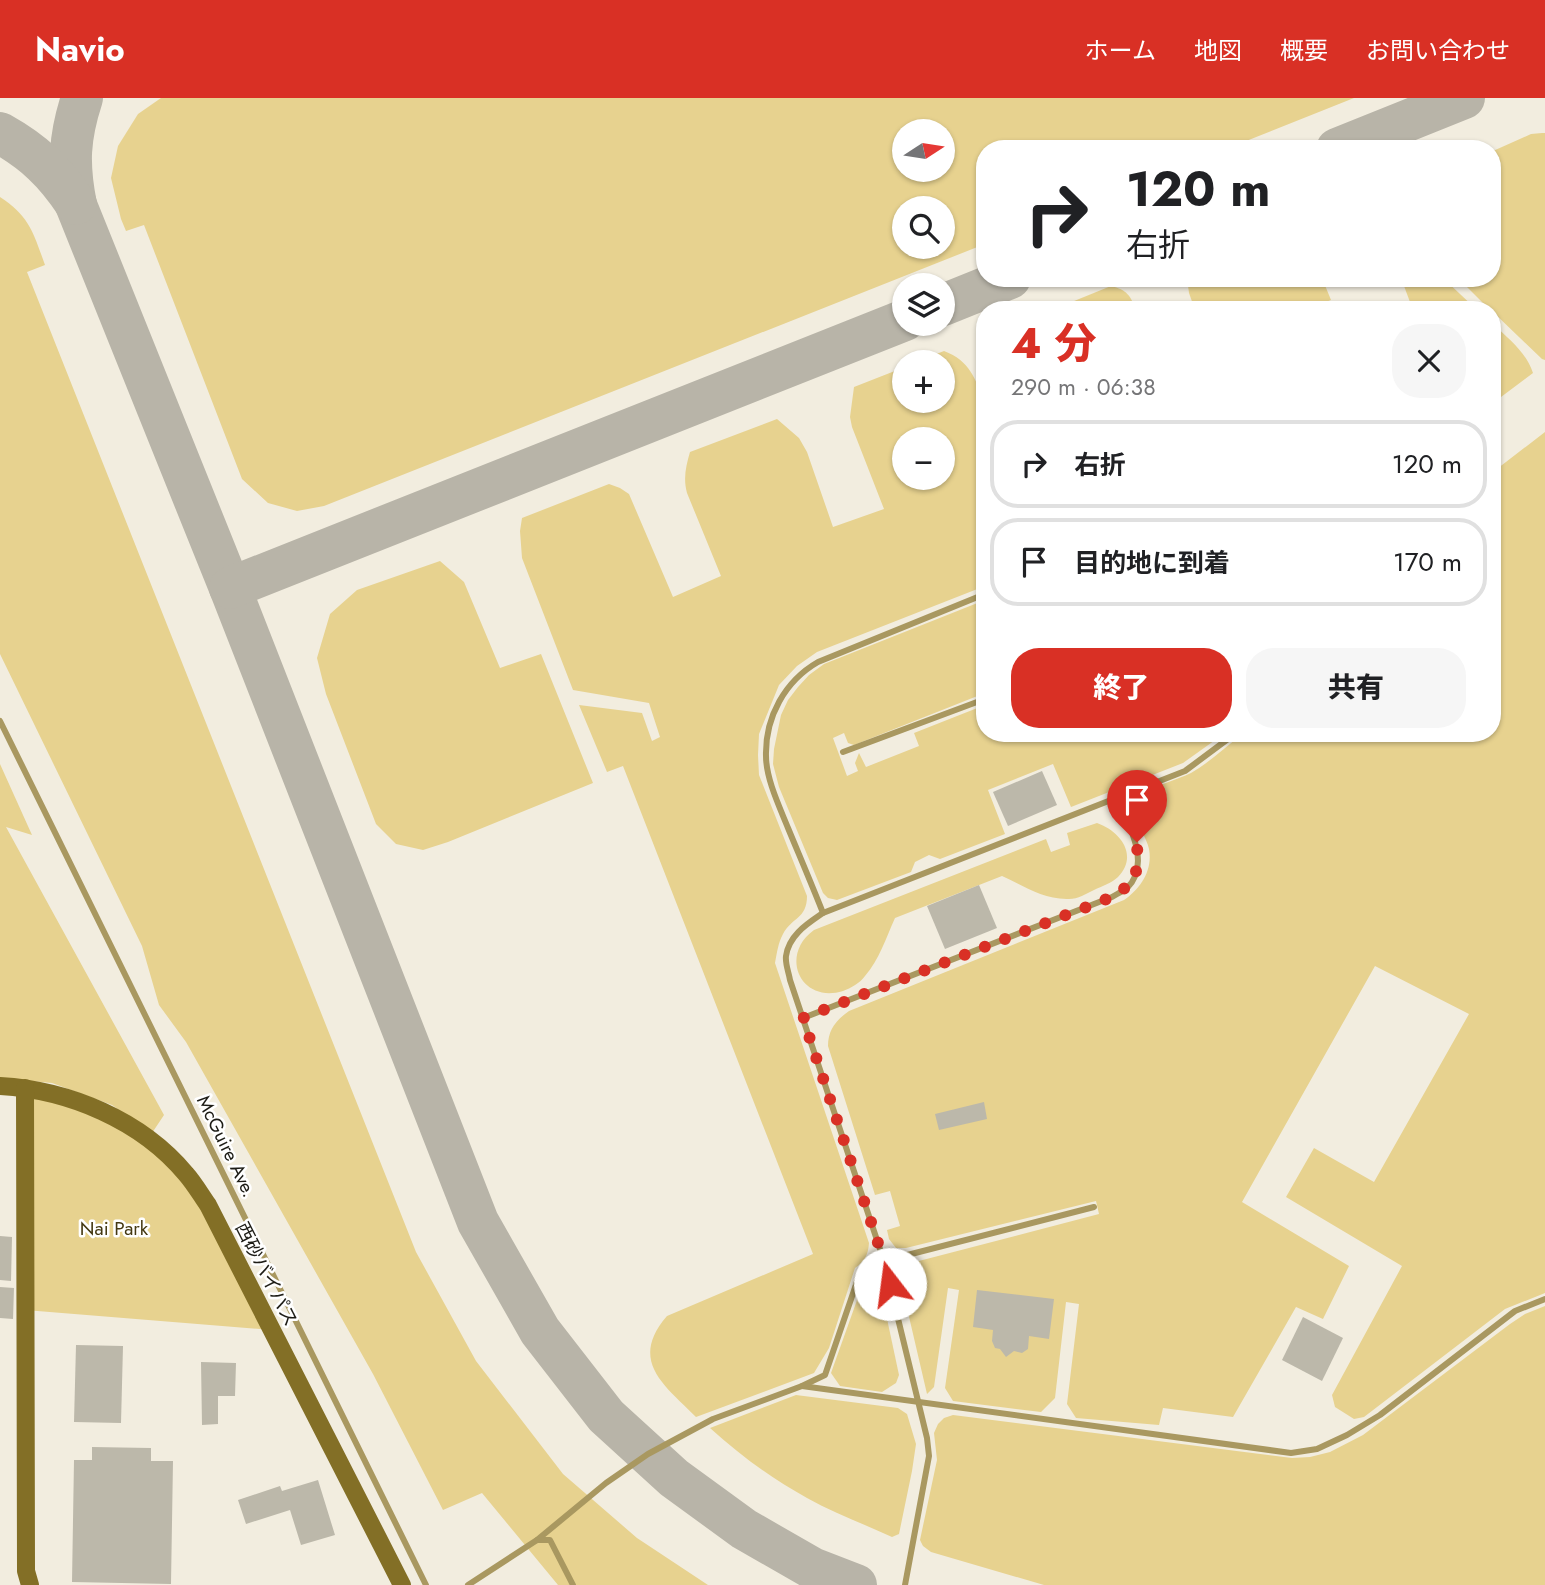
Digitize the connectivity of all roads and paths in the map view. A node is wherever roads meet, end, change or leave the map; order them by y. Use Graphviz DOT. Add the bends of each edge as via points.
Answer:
graph roads {
  1 [pos="976,598"];
  2 [pos="976,702"];
  3 [pos="0,721"];
  4 [pos="1224,742"];
  5 [pos="843,752"];
  6 [pos="1117,798"];
  7 [pos="824,913"];
  8 [pos="803,1018"];
  9 [pos="0,1086"];
  10 [pos="25,1088"];
  11 [pos="1094,1207"];
  12 [pos="884,1261"];
  13 [pos="1545,1299"];
  14 [pos="802,1386"];
  15 [pos="918,1402"];
  16 [pos="537,1540"];
  17 [pos="30,1585"];
  18 [pos="402,1585"];
  19 [pos="426,1585"];
  20 [pos="468,1585"];
  21 [pos="573,1585"];
  22 [pos="905,1585"];
  1 -- 7 [label="lane" via="818,662 802,671 781,698 768,735 766,758 775,796"];
  2 -- 5 [label="lane"];
  3 -- 19 [label="lane, McGuire Ave."];
  4 -- 6 [label="lane" via="1185,771"];
  6 -- 7 [label="lane"];
  6 -- 8 [label="lane" via="1137,842 1138,868 1129,886 1112,897"];
  7 -- 8 [label="lane" via="803,927 786,958"];
  8 -- 12 [label="lane"];
  9 -- 10 [label="street, 西砂バイパス"];
  10 -- 17 [label="street" via="26,1571"];
  10 -- 18 [label="street, 西砂バイパス" via="58,1095 130,1125 186,1174 208,1205"];
  11 -- 12 [label="lane"];
  12 -- 14 [label="lane" via="860,1273 825,1375"];
  12 -- 15 [label="lane"];
  13 -- 15 [label="lane" via="1515,1311 1380,1415 1317,1449 1292,1453"];
  14 -- 15 [label="lane"];
  14 -- 16 [label="lane" via="713,1419 648,1454"];
  15 -- 22 [label="lane" via="929,1456"];
  16 -- 20 [label="lane"];
  16 -- 21 [label="lane" via="550,1540"];
}
